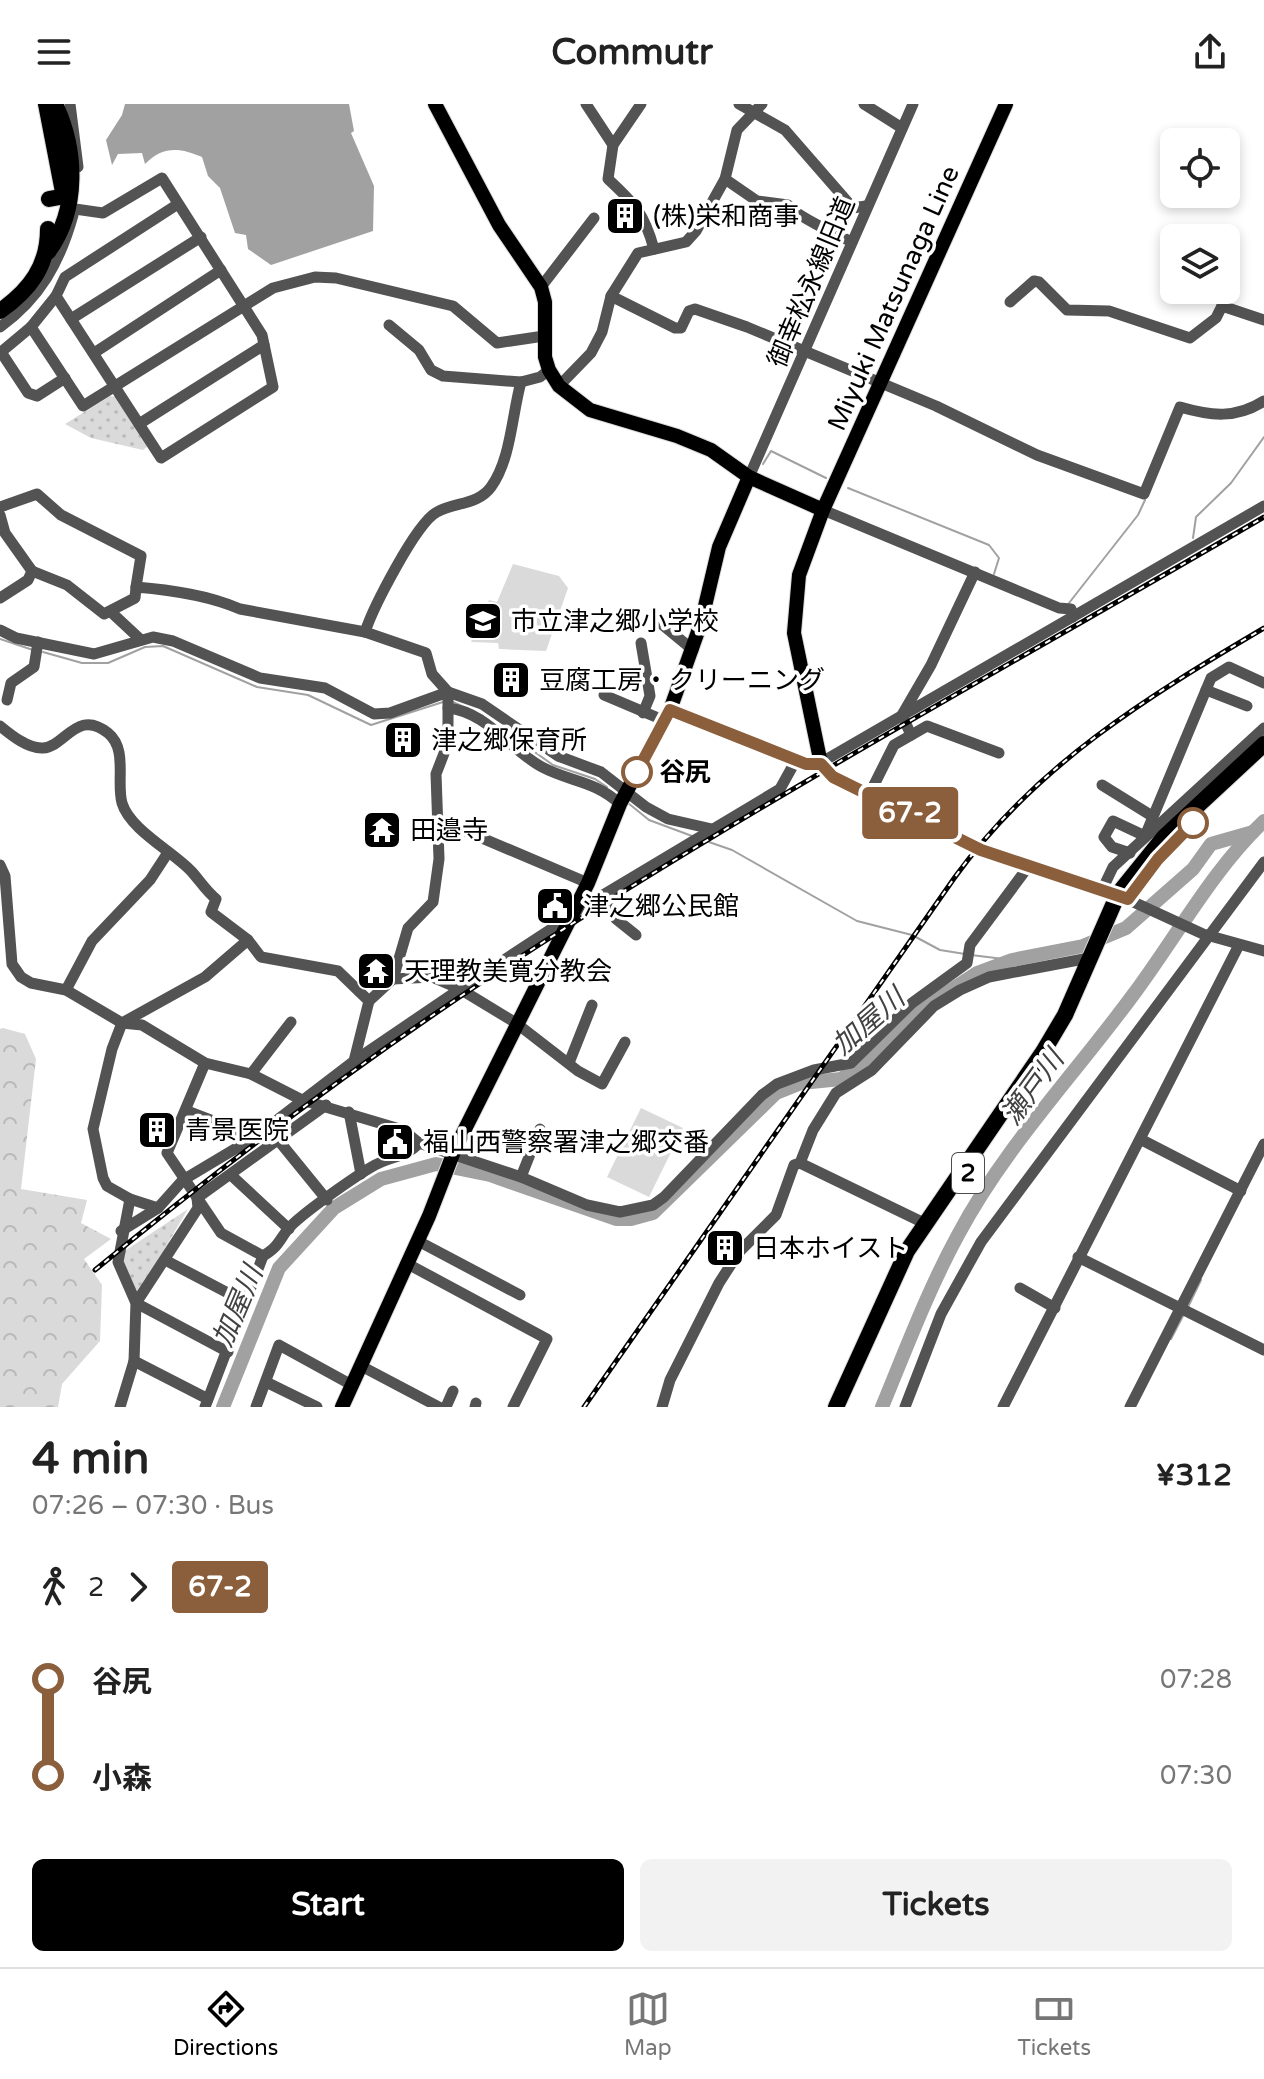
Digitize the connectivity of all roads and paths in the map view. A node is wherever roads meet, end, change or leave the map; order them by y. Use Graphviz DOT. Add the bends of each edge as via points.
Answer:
graph roads {
  1 [pos="46,104"];
  2 [pos="55,104"];
  3 [pos="70,104"];
  4 [pos="435,104"];
  5 [pos="586,104"];
  6 [pos="641,104"];
  7 [pos="739,104"];
  8 [pos="762,104"];
  9 [pos="864,104"];
  10 [pos="913,104"];
  11 [pos="1006,104"];
  12 [pos="752,114"];
  13 [pos="902,128"];
  14 [pos="613,145"];
  15 [pos="725,179"];
  16 [pos="49,199"];
  17 [pos="178,204"];
  18 [pos="866,206"];
  19 [pos="75,209"];
  20 [pos="594,218"];
  21 [pos="48,229"];
  22 [pos="201,237"];
  23 [pos="852,242"];
  24 [pos="654,249"];
  25 [pos="48,252"];
  26 [pos="221,270"];
  27 [pos="541,287"];
  28 [pos="56,296"];
  29 [pos="611,296"];
  30 [pos="1010,302"];
  31 [pos="244,305"];
  32 [pos="1222,306"];
  33 [pos="0,311"];
  34 [pos="71,319"];
  35 [pos="1264,320"];
  36 [pos="389,325"];
  37 [pos="0,327"];
  38 [pos="31,327"];
  39 [pos="544,336"];
  40 [pos="264,345"];
  41 [pos="806,352"];
  42 [pos="94,353"];
  43 [pos="549,370"];
  44 [pos="65,378"];
  45 [pos="521,382"];
  46 [pos="881,384"];
  47 [pos="559,386"];
  48 [pos="116,387"];
  49 [pos="1264,401"];
  50 [pos="139,424"];
  51 [pos="749,477"];
  52 [pos="1264,506"];
  53 [pos="0,507"];
  54 [pos="823,510"];
  55 [pos="0,515"];
  56 [pos="32,571"];
  57 [pos="975,572"];
  58 [pos="136,587"];
  59 [pos="0,598"];
  60 [pos="111,612"];
  61 [pos="653,617"];
  62 [pos="1073,617"];
  63 [pos="0,630"];
  64 [pos="365,632"];
  65 [pos="141,640"];
  66 [pos="38,642"];
  67 [pos="641,643"];
  68 [pos="693,650"];
  69 [pos="1264,683"];
  70 [pos="1206,690"];
  71 [pos="448,692"];
  72 [pos="604,695"];
  73 [pos="7,700"];
  74 [pos="1247,706"];
  75 [pos="448,708"];
  76 [pos="643,713"];
  77 [pos="666,715"];
  78 [pos="903,718"];
  79 [pos="512,725"];
  80 [pos="0,726"];
  81 [pos="1264,728"];
  82 [pos="911,735"];
  83 [pos="504,736"];
  84 [pos="1264,744"];
  85 [pos="999,753"];
  86 [pos="1264,755"];
  87 [pos="796,760"];
  88 [pos="821,764"];
  89 [pos="1102,785"];
  90 [pos="870,793"];
  91 [pos="623,798"];
  92 [pos="1152,816"];
  93 [pos="437,819"];
  94 [pos="1169,825"];
  95 [pos="703,835"];
  96 [pos="1145,836"];
  97 [pos="1130,853"];
  98 [pos="167,854"];
  99 [pos="1264,862"];
  100 [pos="0,865"];
  101 [pos="1028,867"];
  102 [pos="588,883"];
  103 [pos="603,895"];
  104 [pos="1123,896"];
  105 [pos="572,916"];
  106 [pos="636,935"];
  107 [pos="1206,935"];
  108 [pos="248,940"];
  109 [pos="1239,945"];
  110 [pos="1264,951"];
  111 [pos="1096,952"];
  112 [pos="393,979"];
  113 [pos="460,989"];
  114 [pos="66,990"];
  115 [pos="369,1001"];
  116 [pos="592,1005"];
  117 [pos="291,1022"];
  118 [pos="122,1023"];
  119 [pos="516,1023"];
  120 [pos="882,1033"];
  121 [pos="625,1042"];
  122 [pos="894,1045"];
  123 [pos="354,1061"];
  124 [pos="205,1063"];
  125 [pos="569,1063"];
  126 [pos="251,1074"];
  127 [pos="302,1100"];
  128 [pos="326,1105"];
  129 [pos="187,1111"];
  130 [pos="349,1112"];
  131 [pos="540,1129"];
  132 [pos="255,1137"];
  133 [pos="1142,1140"];
  134 [pos="279,1141"];
  135 [pos="419,1143"];
  136 [pos="1264,1144"];
  137 [pos="449,1162"];
  138 [pos="800,1163"];
  139 [pos="361,1174"];
  140 [pos="232,1176"];
  141 [pos="521,1177"];
  142 [pos="183,1180"];
  143 [pos="1241,1191"];
  144 [pos="197,1198"];
  145 [pos="130,1199"];
  146 [pos="327,1200"];
  147 [pos="158,1208"];
  148 [pos="924,1223"];
  149 [pos="289,1229"];
  150 [pos="121,1231"];
  151 [pos="418,1241"];
  152 [pos="263,1256"];
  153 [pos="1078,1257"];
  154 [pos="165,1260"];
  155 [pos="406,1263"];
  156 [pos="1020,1288"];
  157 [pos="520,1295"];
  158 [pos="136,1303"];
  159 [pos="247,1303"];
  160 [pos="1055,1308"];
  161 [pos="1184,1310"];
  162 [pos="1264,1350"];
  163 [pos="228,1352"];
  164 [pos="134,1361"];
  165 [pos="363,1367"];
  166 [pos="266,1382"];
  167 [pos="350,1384"];
  168 [pos="453,1391"];
  169 [pos="206,1403"];
  170 [pos="120,1407"];
  171 [pos="256,1407"];
  172 [pos="317,1407"];
  173 [pos="342,1407"];
  174 [pos="439,1407"];
  175 [pos="446,1407"];
  176 [pos="513,1407"];
  177 [pos="662,1407"];
  178 [pos="836,1407"];
  179 [pos="845,1407"];
  180 [pos="905,1407"];
  181 [pos="1003,1407"];
  182 [pos="1130,1407"];
  1 -- 16 [label="highway" via="63,192"];
  2 -- 25 [label="highway" via="68,139 71,177 62,224"];
  3 -- 19 [label="street" via="78,161"];
  4 -- 27 [label="main road" via="499,225"];
  5 -- 14 [label="street"];
  6 -- 14 [label="street"];
  7 -- 12 [label="street"];
  8 -- 12 [label="street"];
  9 -- 13 [label="street"];
  10 -- 13 [label="street, 御幸松永線旧道"];
  11 -- 46 [label="main road, Miyuki Matsunaga Line"];
  12 -- 15 [label="street" via="737,130"];
  12 -- 18 [label="street" via="785,130 853,208"];
  13 -- 18 [label="street, 御幸松永線旧道"];
  14 -- 24 [label="street" via="608,179 641,212"];
  15 -- 23 [label="street" via="757,201 788,205 795,214"];
  15 -- 24 [label="street" via="686,242"];
  17 -- 19 [label="street" via="162,178 103,213"];
  17 -- 22 [label="street"];
  17 -- 28 [label="street" via="65,277"];
  18 -- 23 [label="street, 御幸松永線旧道"];
  19 -- 37 [label="street" via="62,255 48,279"];
  20 -- 27 [label="street"];
  21 -- 25 [label="highway"];
  22 -- 26 [label="street"];
  22 -- 34 [label="street"];
  23 -- 41 [label="street, 御幸松永線旧道"];
  24 -- 29 [label="street" via="638,253"];
  25 -- 33 [label="highway" via="35,277"];
  26 -- 31 [label="street"];
  26 -- 42 [label="street"];
  27 -- 39 [label="main road"];
  28 -- 34 [label="street"];
  28 -- 38 [label="street"];
  29 -- 41 [label="street" via="675,328 681,328 695,309"];
  29 -- 47 [label="street" via="591,353"];
  30 -- 32 [label="street" via="1039,282 1067,310 1109,311 1190,338 1216,318"];
  31 -- 39 [label="street" via="273,288 315,277 336,278 453,306 497,343"];
  31 -- 40 [label="street"];
  31 -- 48 [label="street"];
  32 -- 35 [label="street"];
  34 -- 42 [label="street"];
  36 -- 45 [label="street" via="443,376"];
  38 -- 44 [label="street"];
  38 -- 44 [label="street" via="1,352 28,393 37,396"];
  39 -- 43 [label="main road"];
  40 -- 50 [label="street"];
  40 -- 50 [label="street" via="273,387 179,447 161,458"];
  41 -- 46 [label="street"];
  41 -- 51 [label="street, 御幸松永線旧道"];
  42 -- 48 [label="street"];
  43 -- 45 [label="street"];
  43 -- 47 [label="main road"];
  44 -- 48 [label="street" via="83,406"];
  45 -- 64 [label="street" via="500,474 477,498 431,517 400,559"];
  46 -- 49 [label="street" via="1037,455 1144,494 1180,407 1224,416"];
  46 -- 54 [label="main road, Miyuki Matsunaga Line"];
  47 -- 51 [label="main road" via="590,410 711,450"];
  48 -- 50 [label="street"];
  51 -- 54 [label="main road"];
  51 -- 68 [label="main road" via="719,547"];
  52 -- 62 [label="street"];
  53 -- 58 [label="street" via="37,494 61,515 141,556"];
  54 -- 57 [label="street"];
  54 -- 88 [label="main road, Miyuki Matsunaga Line" via="799,575 794,633"];
  55 -- 56 [label="street" via="5,533"];
  56 -- 59 [label="street" via="28,580"];
  56 -- 60 [label="street" via="67,585 104,614"];
  57 -- 62 [label="street" via="1071,609"];
  57 -- 78 [label="street"];
  58 -- 60 [label="street" via="135,598"];
  58 -- 64 [label="street"];
  60 -- 65 [label="street"];
  61 -- 68 [label="street"];
  62 -- 78 [label="street"];
  63 -- 66 [label="street"];
  64 -- 71 [label="street" via="426,653 432,674"];
  65 -- 66 [label="street" via="94,654"];
  65 -- 71 [label="street" via="173,641 260,678 325,688 374,714"];
  66 -- 73 [label="street" via="34,667 11,683"];
  67 -- 76 [label="street" via="650,696"];
  68 -- 77 [label="main road"];
  69 -- 70 [label="street" via="1225,667"];
  70 -- 74 [label="street"];
  70 -- 92 [label="street"];
  71 -- 75 [label="street"];
  71 -- 79 [label="street" via="482,704"];
  72 -- 76 [label="street"];
  75 -- 83 [label="street" via="472,715"];
  75 -- 93 [label="street" via="448,743 436,774"];
  76 -- 77 [label="street"];
  77 -- 87 [label="street"];
  77 -- 91 [label="main road"];
  78 -- 82 [label="street"];
  78 -- 88 [label="street"];
  79 -- 83 [label="street"];
  79 -- 91 [label="street" via="558,756 601,772"];
  80 -- 98 [label="street" via="41,749 87,725 108,733 118,751 122,804"];
  81 -- 94 [label="street"];
  82 -- 85 [label="street" via="927,726"];
  82 -- 90 [label="street" via="894,745"];
  83 -- 91 [label="street" via="541,766"];
  84 -- 94 [label="highway, 2"];
  86 -- 104 [label="highway, 2"];
  87 -- 88 [label="street"];
  87 -- 95 [label="street" via="780,789"];
  88 -- 90 [label="street" via="833,777"];
  89 -- 92 [label="street"];
  90 -- 101 [label="street" via="981,850"];
  91 -- 95 [label="street"];
  91 -- 102 [label="main road"];
  92 -- 96 [label="street"];
  93 -- 102 [label="street"];
  93 -- 112 [label="street" via="433,902 408,928"];
  94 -- 96 [label="street"];
  94 -- 104 [label="highway, 2"];
  95 -- 103 [label="street"];
  96 -- 97 [label="street"];
  96 -- 97 [label="street" via="1113,821 1104,837 1112,847"];
  97 -- 104 [label="street" via="1106,876"];
  98 -- 108 [label="street" via="216,899 211,912"];
  98 -- 114 [label="street" via="150,880 92,941"];
  99 -- 107 [label="street"];
  100 -- 114 [label="street" via="12,964 31,983"];
  101 -- 104 [label="street"];
  101 -- 120 [label="street" via="970,945 967,963 912,1003"];
  102 -- 105 [label="main road"];
  103 -- 105 [label="street"];
  103 -- 106 [label="street" via="616,919"];
  104 -- 107 [label="street"];
  104 -- 111 [label="highway, 2"];
  105 -- 113 [label="street"];
  105 -- 119 [label="main road"];
  107 -- 109 [label="street"];
  107 -- 180 [label="street" via="981,1242 941,1314"];
  108 -- 115 [label="street" via="261,957 338,971"];
  108 -- 118 [label="street" via="205,977"];
  109 -- 110 [label="street"];
  109 -- 133 [label="street"];
  111 -- 122 [label="street" via="1012,971 960,990 915,1022"];
  111 -- 148 [label="highway, 2" via="1043,1052"];
  111 -- 179 [label="highway, 2" via="1051,1055 914,1255"];
  112 -- 113 [label="street" via="432,977"];
  112 -- 115 [label="street"];
  113 -- 119 [label="street"];
  113 -- 123 [label="street"];
  114 -- 118 [label="street"];
  115 -- 123 [label="street"];
  116 -- 125 [label="street"];
  117 -- 126 [label="street"];
  118 -- 124 [label="street" via="142,1025"];
  118 -- 145 [label="street" via="93,1129 107,1186"];
  119 -- 125 [label="street"];
  119 -- 137 [label="main road"];
  120 -- 122 [label="street"];
  120 -- 141 [label="street" via="851,1063 793,1077 762,1095 653,1205 620,1212 587,1205"];
  121 -- 125 [label="street" via="602,1084"];
  122 -- 138 [label="street" via="872,1070 836,1093"];
  123 -- 127 [label="street"];
  124 -- 126 [label="street"];
  124 -- 129 [label="street"];
  126 -- 127 [label="street"];
  127 -- 128 [label="street"];
  127 -- 132 [label="street"];
  128 -- 130 [label="street"];
  128 -- 134 [label="street"];
  129 -- 132 [label="street"];
  129 -- 142 [label="street" via="167,1153"];
  130 -- 135 [label="street" via="403,1130"];
  130 -- 139 [label="street"];
  131 -- 141 [label="street"];
  132 -- 142 [label="street"];
  133 -- 143 [label="street"];
  133 -- 153 [label="street"];
  134 -- 140 [label="street"];
  134 -- 146 [label="street"];
  135 -- 137 [label="street"];
  135 -- 139 [label="street" via="410,1154"];
  136 -- 143 [label="street"];
  137 -- 141 [label="street"];
  137 -- 151 [label="main road"];
  138 -- 148 [label="street"];
  138 -- 177 [label="street" via="794,1165 776,1215 739,1252 719,1283 670,1380"];
  139 -- 146 [label="street"];
  140 -- 144 [label="street"];
  140 -- 149 [label="street"];
  142 -- 144 [label="street"];
  142 -- 147 [label="street"];
  143 -- 161 [label="street"];
  144 -- 152 [label="street" via="221,1233"];
  144 -- 154 [label="street" via="198,1208"];
  145 -- 147 [label="street"];
  145 -- 150 [label="street"];
  146 -- 149 [label="street"];
  147 -- 150 [label="street"];
  148 -- 178 [label="highway, 2"];
  149 -- 152 [label="street" via="280,1245"];
  150 -- 158 [label="street" via="118,1262"];
  151 -- 155 [label="main road"];
  151 -- 157 [label="street"];
  152 -- 159 [label="street"];
  153 -- 160 [label="street"];
  153 -- 161 [label="street"];
  154 -- 158 [label="street"];
  154 -- 159 [label="street"];
  155 -- 165 [label="main road"];
  155 -- 176 [label="street" via="547,1339"];
  156 -- 160 [label="street"];
  158 -- 163 [label="street"];
  158 -- 164 [label="street"];
  159 -- 163 [label="street"];
  160 -- 181 [label="street"];
  161 -- 162 [label="street"];
  161 -- 182 [label="street"];
  163 -- 169 [label="street"];
  164 -- 169 [label="street"];
  164 -- 170 [label="street"];
  165 -- 167 [label="main road"];
  165 -- 174 [label="street"];
  166 -- 167 [label="street" via="279,1345"];
  166 -- 171 [label="street"];
  166 -- 172 [label="street"];
  167 -- 173 [label="main road"];
  168 -- 175 [label="street"];
}
